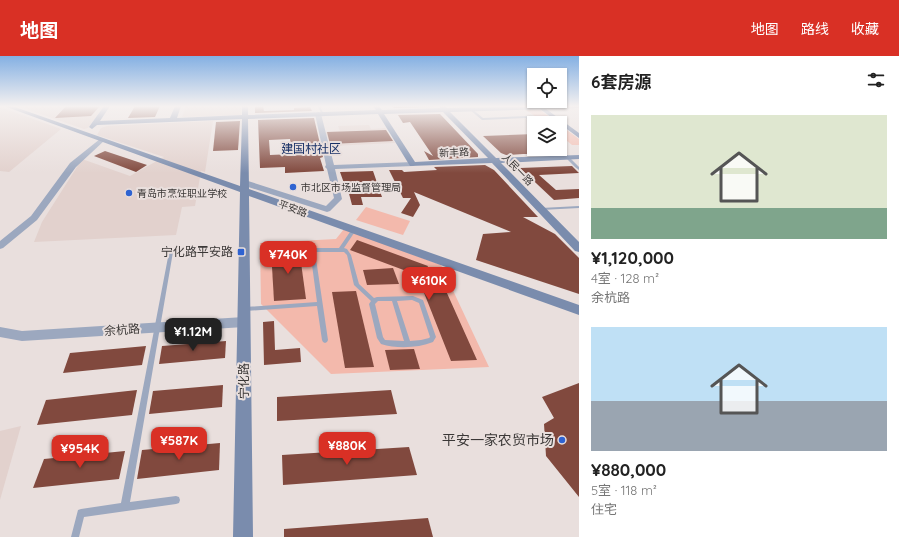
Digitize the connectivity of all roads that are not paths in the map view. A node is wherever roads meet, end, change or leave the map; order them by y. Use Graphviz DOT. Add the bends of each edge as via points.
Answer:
graph roads {
  1 [pos="68,128"];
  2 [pos="90,128"];
  3 [pos="246,128"];
  4 [pos="322,128"];
  5 [pos="390,128"];
  6 [pos="462,128"];
  7 [pos="570,128"];
  8 [pos="86,135"];
  9 [pos="579,136"];
  10 [pos="102,140"];
  11 [pos="579,157"];
  12 [pos="569,158"];
  13 [pos="494,161"];
  14 [pos="413,164"];
  15 [pos="329,167"];
  16 [pos="579,169"];
  17 [pos="245,187"];
  18 [pos="579,207"];
  19 [pos="541,209"];
  20 [pos="354,230"];
  21 [pos="0,246"];
  22 [pos="579,248"];
  23 [pos="341,249"];
  24 [pos="171,252"];
  25 [pos="394,299"];
  26 [pos="374,301"];
  27 [pos="320,304"];
  28 [pos="579,310"];
  29 [pos="244,315"];
  30 [pos="156,328"];
  31 [pos="0,332"];
  32 [pos="326,340"];
  33 [pos="408,342"];
  34 [pos="176,500"];
  35 [pos="125,507"];
  36 [pos="75,537"];
  37 [pos="243,537"];
  1 -- 8 [label="street, 平安路"];
  2 -- 8 [label="street"];
  3 -- 17 [label="street, 宁化路"];
  4 -- 15 [label="street"];
  5 -- 14 [label="street"];
  6 -- 13 [label="street, 人民一路"];
  7 -- 9 [label="main road"];
  8 -- 10 [label="street, 平安路"];
  10 -- 17 [label="street, 平安路"];
  10 -- 21 [label="street" via="73,165 34,218"];
  11 -- 12 [label="street, 新丰路"];
  12 -- 13 [label="street, 新丰路"];
  12 -- 16 [label="lane"];
  13 -- 14 [label="street, 新丰路"];
  13 -- 19 [label="street, 人民一路"];
  14 -- 15 [label="street, 新丰路"];
  15 -- 17 [label="street" via="338,199 327,209"];
  17 -- 20 [label="street, 平安路"];
  17 -- 29 [label="street, 宁化路"];
  18 -- 19 [label="lane"];
  19 -- 22 [label="street, 人民一路"];
  20 -- 23 [label="lane"];
  20 -- 28 [label="street, 平安路"];
  23 -- 26 [label="lane" via="349,255 357,285"];
  23 -- 27 [label="lane" via="312,250"];
  24 -- 30 [label="lane"];
  25 -- 26 [label="lane"];
  25 -- 33 [label="lane"];
  25 -- 33 [label="lane" via="421,302 433,337 428,342"];
  26 -- 33 [label="lane" via="372,304 383,342"];
  27 -- 29 [label="lane"];
  27 -- 32 [label="lane"];
  29 -- 30 [label="street, 余杭路"];
  29 -- 37 [label="street, 宁化路"];
  30 -- 31 [label="street, 余杭路" via="22,336"];
  30 -- 35 [label="lane"];
  34 -- 35 [label="lane"];
  35 -- 36 [label="lane" via="81,513"];
}
